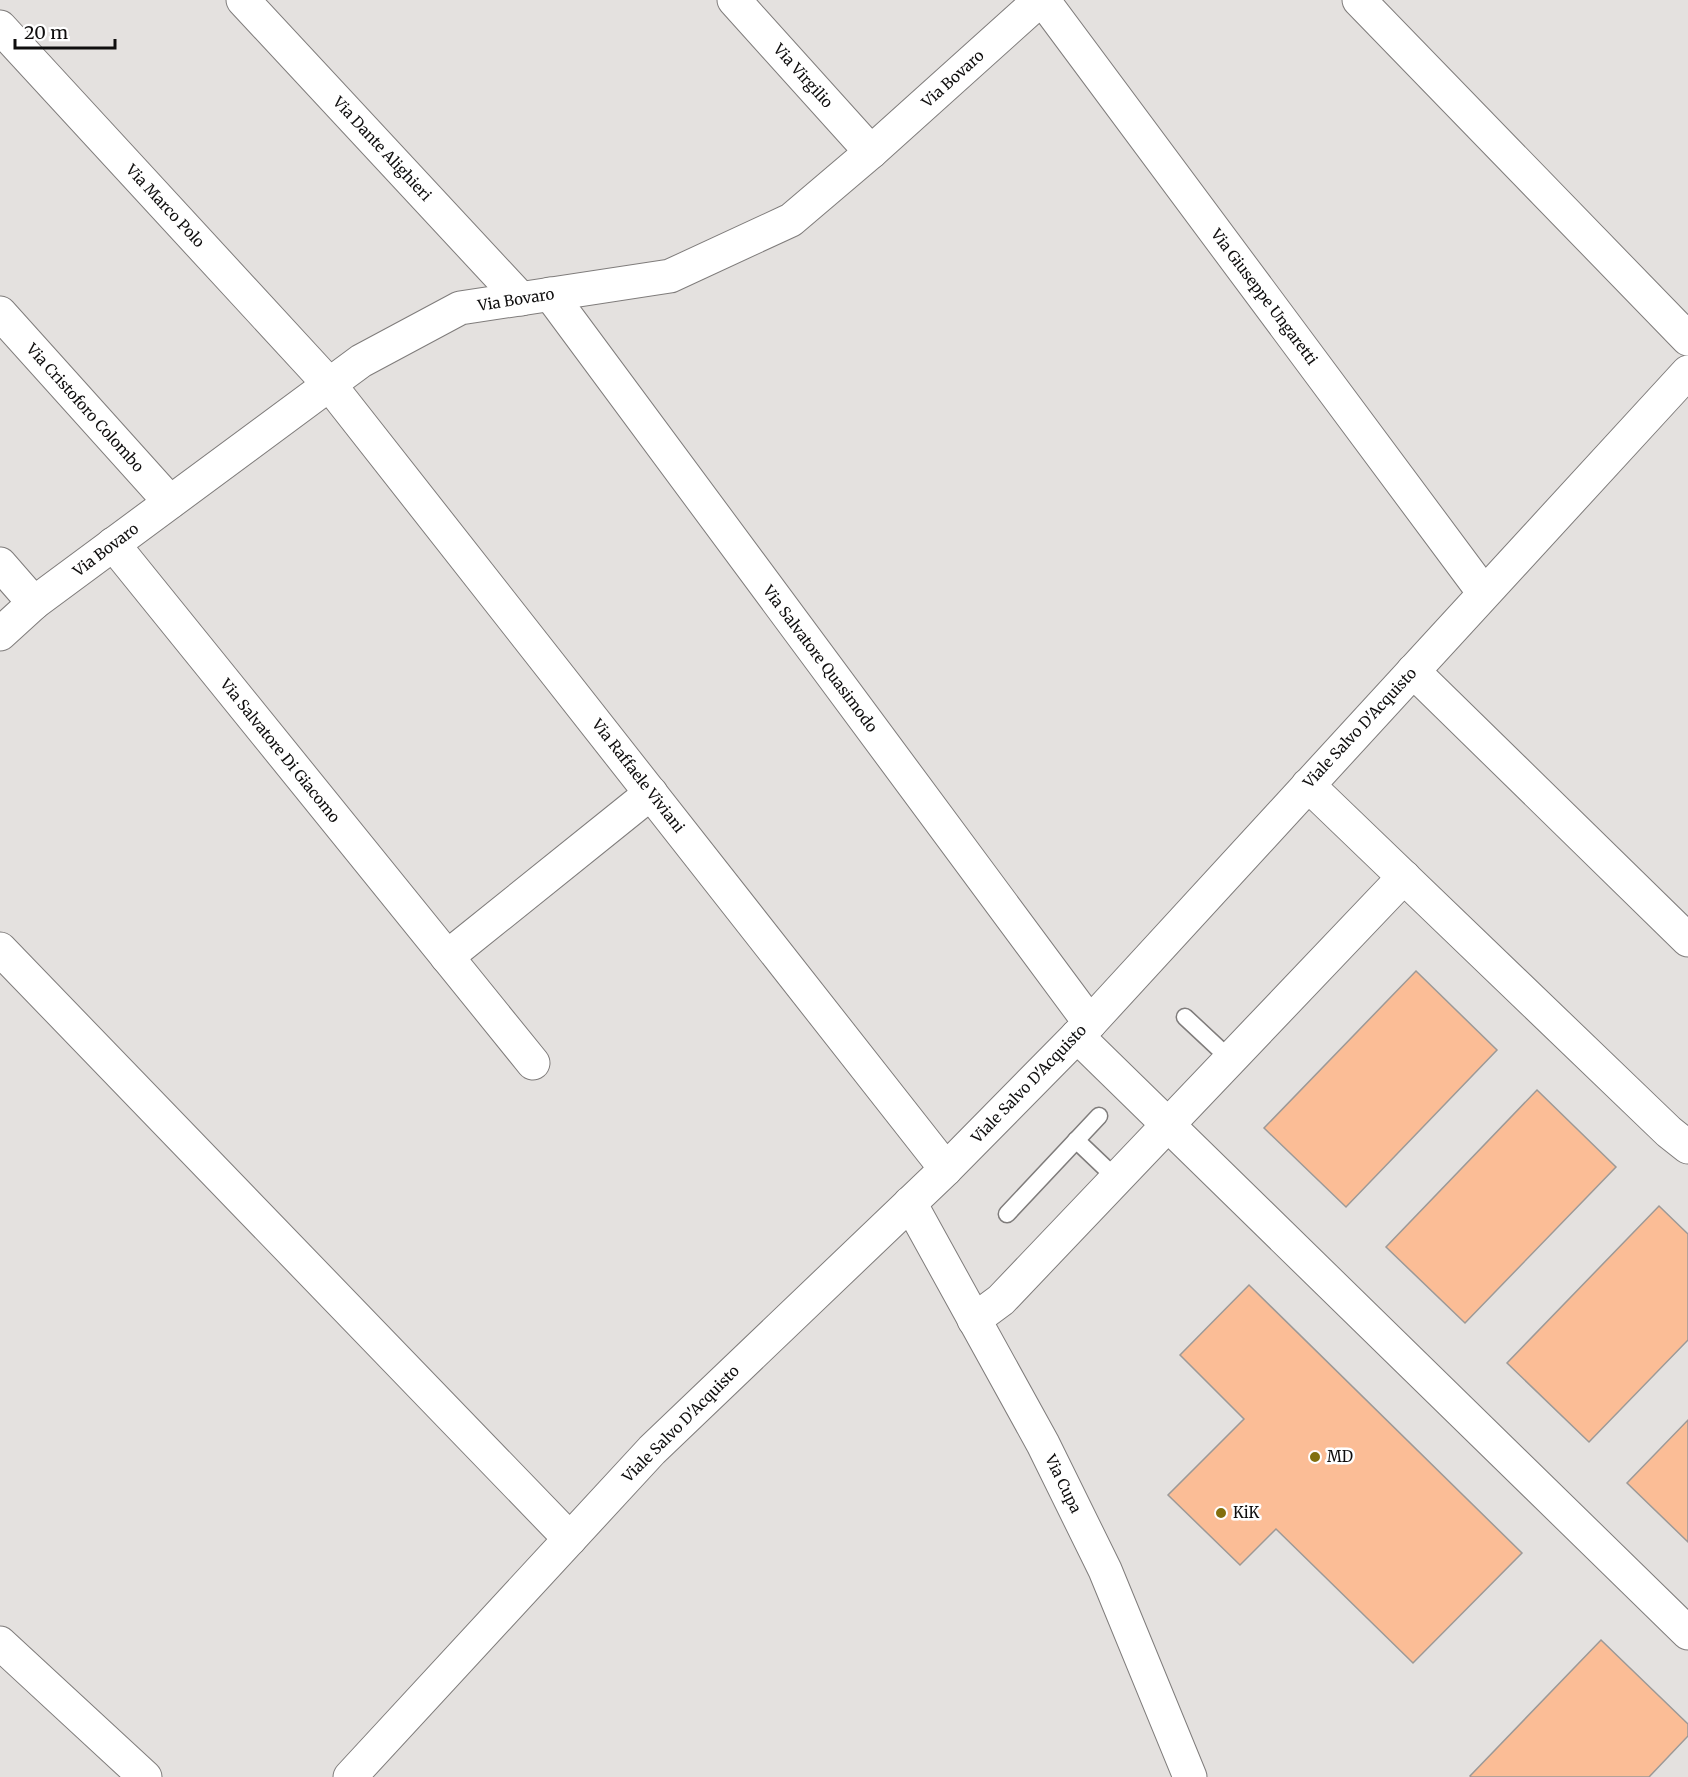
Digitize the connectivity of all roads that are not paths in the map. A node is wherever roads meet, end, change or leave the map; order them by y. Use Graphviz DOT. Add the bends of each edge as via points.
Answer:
graph roads {
  1 [pos="243,0"];
  2 [pos="734,0"];
  3 [pos="1042,0"];
  4 [pos="1359,0"];
  5 [pos="0,27"];
  6 [pos="872,152"];
  7 [pos="535,297"];
  8 [pos="0,313"];
  9 [pos="1688,339"];
  10 [pos="1688,372"];
  11 [pos="329,384"];
  12 [pos="170,502"];
  13 [pos="113,544"];
  14 [pos="0,564"];
  15 [pos="1484,593"];
  16 [pos="34,603"];
  17 [pos="0,634"];
  18 [pos="1413,671"];
  19 [pos="1308,784"];
  20 [pos="651,793"];
  21 [pos="1404,877"];
  22 [pos="1688,940"];
  23 [pos="0,949"];
  24 [pos="447,957"];
  25 [pos="1185,1017"];
  26 [pos="1083,1029"];
  27 [pos="1230,1059"];
  28 [pos="533,1063"];
  29 [pos="1099,1116"];
  30 [pos="1167,1125"];
  31 [pos="1076,1140"];
  32 [pos="1688,1147"];
  33 [pos="946,1169"];
  34 [pos="1117,1179"];
  35 [pos="910,1203"];
  36 [pos="1007,1214"];
  37 [pos="974,1320"];
  38 [pos="570,1539"];
  39 [pos="1688,1633"];
  40 [pos="0,1642"];
  41 [pos="145,1777"];
  42 [pos="350,1777"];
  43 [pos="1190,1777"];
  1 -- 7 [label="street, Via Dante Alighieri"];
  2 -- 6 [label="street, Via Virgilio"];
  3 -- 6 [label="street, Via Bovaro"];
  3 -- 15 [label="street, Via Giuseppe Ungaretti"];
  4 -- 9 [label="street"];
  5 -- 11 [label="street, Via Marco Polo"];
  6 -- 7 [label="street, Via Bovaro" via="791,220 670,276"];
  7 -- 11 [label="street, Via Bovaro" via="460,308 361,361"];
  7 -- 26 [label="street, Via Salvatore Quasimodo"];
  8 -- 12 [label="street, Via Cristoforo Colombo"];
  10 -- 15 [label="street, Viale Salvo D'Acquisto"];
  11 -- 12 [label="street, Via Bovaro"];
  11 -- 20 [label="street, Via Raffaele Viviani"];
  12 -- 13 [label="street, Via Bovaro"];
  13 -- 16 [label="street, Via Bovaro"];
  13 -- 24 [label="street, Via Salvatore Di Giacomo"];
  14 -- 16 [label="street"];
  15 -- 18 [label="street, Viale Salvo D'Acquisto"];
  16 -- 17 [label="street, Via Bovaro"];
  18 -- 19 [label="street, Viale Salvo D'Acquisto"];
  18 -- 22 [label="street"];
  19 -- 21 [label="street"];
  19 -- 26 [label="street, Viale Salvo D'Acquisto"];
  20 -- 24 [label="street"];
  20 -- 33 [label="street, Via Raffaele Viviani"];
  21 -- 27 [label="street"];
  21 -- 32 [label="street"];
  23 -- 38 [label="street"];
  24 -- 28 [label="street, Via Salvatore Di Giacomo"];
  25 -- 27 [label="lane"];
  26 -- 30 [label="street, Via Salvatore Quasimodo"];
  26 -- 33 [label="street, Viale Salvo D'Acquisto"];
  27 -- 30 [label="street"];
  29 -- 31 [label="lane"];
  30 -- 34 [label="street"];
  30 -- 39 [label="street, Via Salvatore Quasimodo"];
  31 -- 34 [label="lane"];
  31 -- 36 [label="lane"];
  33 -- 35 [label="street, Viale Salvo D'Acquisto"];
  34 -- 37 [label="street" via="1001,1300"];
  35 -- 37 [label="street, Via Cupa"];
  35 -- 38 [label="street, Viale Salvo D'Acquisto" via="652,1450"];
  37 -- 43 [label="street, Via Cupa" via="1043,1444 1105,1570"];
  38 -- 42 [label="street, Viale Salvo D'Acquisto"];
  40 -- 41 [label="street"];
}
